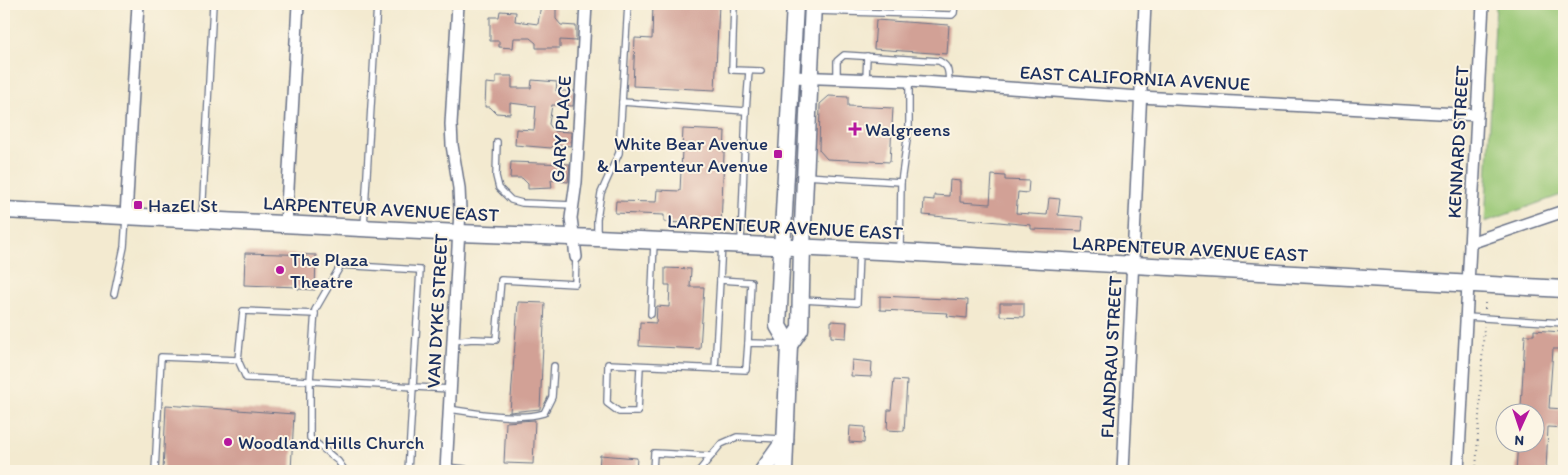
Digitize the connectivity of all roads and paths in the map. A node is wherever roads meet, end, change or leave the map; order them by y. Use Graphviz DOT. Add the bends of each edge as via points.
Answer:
graph roads {
  1 [pos="138,4"];
  2 [pos="213,4"];
  3 [pos="298,4"];
  4 [pos="376,4"];
  5 [pos="458,4"];
  6 [pos="586,4"];
  7 [pos="628,4"];
  8 [pos="734,4"];
  9 [pos="795,4"];
  10 [pos="955,4"];
  11 [pos="1145,4"];
  12 [pos="1483,4"];
  13 [pos="812,8"];
  14 [pos="867,56"];
  15 [pos="749,71"];
  16 [pos="761,71"];
  17 [pos="791,77"];
  18 [pos="809,78"];
  19 [pos="837,79"];
  20 [pos="866,81"];
  21 [pos="909,81"];
  22 [pos="950,84"];
  23 [pos="1140,97"];
  24 [pos="622,102"];
  25 [pos="746,111"];
  26 [pos="1477,115"];
  27 [pos="497,142"];
  28 [pos="805,176"];
  29 [pos="901,182"];
  30 [pos="573,205"];
  31 [pos="4,210"];
  32 [pos="1564,211"];
  33 [pos="126,216"];
  34 [pos="202,220"];
  35 [pos="286,224"];
  36 [pos="364,228"];
  37 [pos="459,233"];
  38 [pos="574,237"];
  39 [pos="597,238"];
  40 [pos="654,240"];
  41 [pos="1470,243"];
  42 [pos="722,244"];
  43 [pos="741,244"];
  44 [pos="782,247"];
  45 [pos="802,248"];
  46 [pos="859,250"];
  47 [pos="900,252"];
  48 [pos="576,257"];
  49 [pos="1133,266"];
  50 [pos="720,280"];
  51 [pos="1468,283"];
  52 [pos="1564,289"];
  53 [pos="114,294"];
  54 [pos="1484,296"];
  55 [pos="800,300"];
  56 [pos="315,314"];
  57 [pos="651,314"];
  58 [pos="1466,317"];
  59 [pos="1484,318"];
  60 [pos="1564,323"];
  61 [pos="453,341"];
  62 [pos="748,343"];
  63 [pos="789,344"];
  64 [pos="238,360"];
  65 [pos="554,366"];
  66 [pos="640,366"];
  67 [pos="715,369"];
  68 [pos="310,381"];
  69 [pos="412,387"];
  70 [pos="450,389"];
  71 [pos="449,410"];
  72 [pos="785,440"];
  73 [pos="711,456"];
  74 [pos="446,469"];
  75 [pos="155,471"];
  76 [pos="345,471"];
  77 [pos="408,471"];
  78 [pos="467,471"];
  79 [pos="653,471"];
  80 [pos="699,471"];
  81 [pos="763,471"];
  82 [pos="784,471"];
  83 [pos="1123,471"];
  84 [pos="1458,471"];
  85 [pos="1476,471"];
  1 -- 33 [label="street"];
  2 -- 34 [label="lane"];
  3 -- 35 [label="street"];
  4 -- 36 [label="lane"];
  5 -- 37 [label="street, VAN DYKE STREET" via="451,124 459,188"];
  6 -- 30 [label="street, GARY PLACE"];
  7 -- 24 [label="lane"];
  8 -- 15 [label="lane" via="732,70"];
  9 -- 17 [label="street"];
  10 -- 13 [label="lane" via="952,15"];
  11 -- 23 [label="street, FLANDRAU STREET"];
  12 -- 26 [label="street, KENNARD STREET"];
  13 -- 18 [label="street"];
  14 -- 19 [label="lane" via="840,57 837,60"];
  14 -- 20 [label="lane"];
  14 -- 22 [label="lane" via="939,61 948,69"];
  15 -- 16 [label="lane"];
  15 -- 25 [label="lane"];
  17 -- 18 [label="street, EAST CALIFORNIA AVENUE"];
  17 -- 44 [label="street"];
  18 -- 19 [label="street, EAST CALIFORNIA AVENUE"];
  18 -- 28 [label="street"];
  19 -- 20 [label="street, EAST CALIFORNIA AVENUE"];
  20 -- 21 [label="street, EAST CALIFORNIA AVENUE"];
  21 -- 22 [label="street, EAST CALIFORNIA AVENUE"];
  21 -- 29 [label="lane" via="909,126"];
  22 -- 23 [label="street, EAST CALIFORNIA AVENUE"];
  23 -- 26 [label="street, EAST CALIFORNIA AVENUE"];
  23 -- 49 [label="street, FLANDRAU STREET"];
  24 -- 25 [label="lane"];
  24 -- 39 [label="lane" via="620,153 601,193 596,219"];
  25 -- 43 [label="lane"];
  26 -- 41 [label="street, KENNARD STREET"];
  27 -- 30 [label="lane" via="496,176 499,188 511,200"];
  28 -- 29 [label="lane"];
  28 -- 45 [label="street"];
  29 -- 47 [label="lane"];
  30 -- 38 [label="street, GARY PLACE"];
  31 -- 33 [label="street, LARPENTEUR AVENUE EAST"];
  32 -- 41 [label="street"];
  33 -- 34 [label="street, LARPENTEUR AVENUE EAST"];
  33 -- 53 [label="lane" via="124,247"];
  34 -- 35 [label="street, LARPENTEUR AVENUE EAST"];
  35 -- 36 [label="street, LARPENTEUR AVENUE EAST"];
  36 -- 37 [label="street, LARPENTEUR AVENUE EAST"];
  37 -- 38 [label="street, LARPENTEUR AVENUE EAST"];
  37 -- 61 [label="street, VAN DYKE STREET"];
  38 -- 39 [label="street, LARPENTEUR AVENUE EAST"];
  38 -- 48 [label="street, GARY PLACE"];
  39 -- 40 [label="street, LARPENTEUR AVENUE EAST"];
  40 -- 42 [label="street, LARPENTEUR AVENUE EAST"];
  40 -- 57 [label="lane"];
  41 -- 51 [label="street, KENNARD STREET"];
  42 -- 43 [label="street, LARPENTEUR AVENUE EAST"];
  42 -- 50 [label="lane"];
  43 -- 44 [label="street, LARPENTEUR AVENUE EAST"];
  44 -- 45 [label="street, LARPENTEUR AVENUE EAST"];
  44 -- 63 [label="street" via="778,326"];
  45 -- 46 [label="street, LARPENTEUR AVENUE EAST"];
  45 -- 55 [label="street"];
  46 -- 47 [label="street, LARPENTEUR AVENUE EAST"];
  46 -- 55 [label="lane" via="857,302"];
  47 -- 49 [label="street, LARPENTEUR AVENUE EAST"];
  48 -- 61 [label="lane" via="575,284 500,280 496,340"];
  49 -- 51 [label="street, LARPENTEUR AVENUE EAST"];
  49 -- 83 [label="street, FLANDRAU STREET"];
  50 -- 62 [label="lane" via="751,282"];
  50 -- 67 [label="lane"];
  51 -- 52 [label="street, LARPENTEUR AVENUE EAST"];
  51 -- 58 [label="street, KENNARD STREET"];
  54 -- 59 [label="path"];
  55 -- 63 [label="street" via="800,328"];
  56 -- 64 [label="lane" via="243,311"];
  56 -- 68 [label="lane"];
  56 -- 69 [label="lane" via="342,265 420,270"];
  58 -- 59 [label="lane"];
  58 -- 84 [label="street, KENNARD STREET"];
  59 -- 60 [label="lane"];
  59 -- 85 [label="path"];
  61 -- 70 [label="street, VAN DYKE STREET"];
  62 -- 63 [label="lane"];
  62 -- 67 [label="lane" via="746,370"];
  63 -- 72 [label="street"];
  64 -- 68 [label="lane" via="246,378"];
  64 -- 75 [label="lane" via="162,357"];
  65 -- 71 [label="lane" via="552,397 544,413 533,416"];
  66 -- 66 [label="lane" via="638,412 619,412 607,403 608,364"];
  66 -- 67 [label="lane"];
  68 -- 69 [label="lane"];
  68 -- 76 [label="lane" via="310,438"];
  69 -- 70 [label="lane"];
  69 -- 77 [label="lane"];
  70 -- 71 [label="street, VAN DYKE STREET"];
  71 -- 74 [label="street, VAN DYKE STREET"];
  72 -- 73 [label="lane" via="738,437 721,444"];
  72 -- 81 [label="street"];
  72 -- 82 [label="street"];
  73 -- 79 [label="lane" via="654,453"];
  73 -- 80 [label="lane"];
  74 -- 78 [label="lane"];
}
